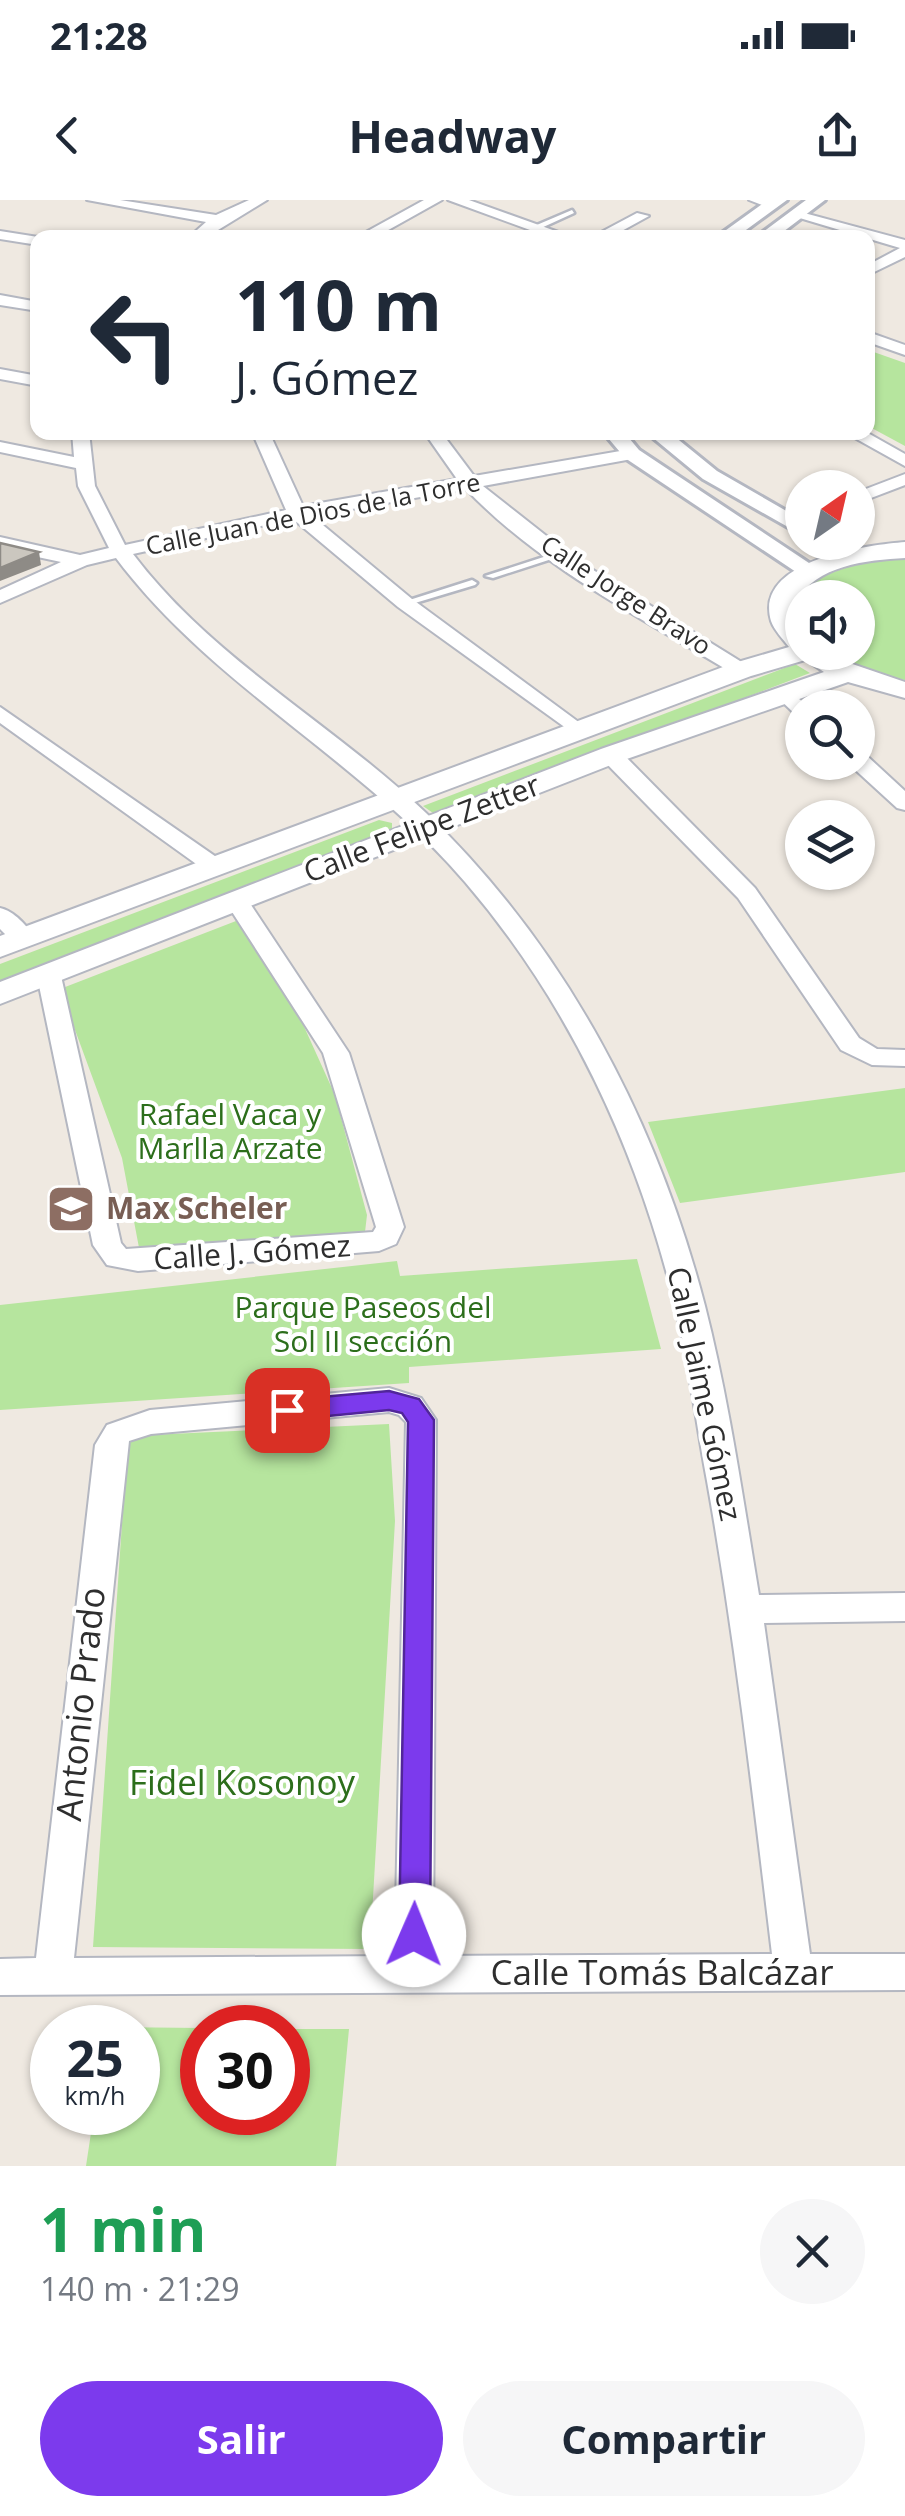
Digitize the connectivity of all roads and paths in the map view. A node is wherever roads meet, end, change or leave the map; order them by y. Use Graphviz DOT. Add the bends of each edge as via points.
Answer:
graph roads {
  1 [pos="94,200"];
  2 [pos="260,200"];
  3 [pos="435,200"];
  4 [pos="455,200"];
  5 [pos="816,200"];
  6 [pos="769,202"];
  7 [pos="524,205"];
  8 [pos="572,212"];
  9 [pos="798,213"];
  10 [pos="502,216"];
  11 [pos="642,216"];
  12 [pos="218,220"];
  13 [pos="205,230"];
  14 [pos="377,230"];
  15 [pos="534,230"];
  16 [pos="542,230"];
  17 [pos="613,230"];
  18 [pos="733,230"];
  19 [pos="775,230"];
  20 [pos="850,230"];
  21 [pos="0,235"];
  22 [pos="875,238"];
  23 [pos="30,240"];
  24 [pos="905,248"];
  25 [pos="875,267"];
  26 [pos="0,300"];
  27 [pos="30,306"];
  28 [pos="875,339"];
  29 [pos="905,350"];
  30 [pos="0,374"];
  31 [pos="30,380"];
  32 [pos="79,440"];
  33 [pos="264,440"];
  34 [pos="438,440"];
  35 [pos="619,440"];
  36 [pos="666,440"];
  37 [pos="867,440"];
  38 [pos="0,446"];
  39 [pos="632,454"];
  40 [pos="905,460"];
  41 [pos="78,463"];
  42 [pos="905,479"];
  43 [pos="468,484"];
  44 [pos="875,491"];
  45 [pos="297,513"];
  46 [pos="785,516"];
  47 [pos="0,543"];
  48 [pos="875,550"];
  49 [pos="905,550"];
  50 [pos="117,552"];
  51 [pos="558,555"];
  52 [pos="821,560"];
  53 [pos="80,561"];
  54 [pos="810,571"];
  55 [pos="490,576"];
  56 [pos="798,580"];
  57 [pos="472,583"];
  58 [pos="0,597"];
  59 [pos="785,597"];
  60 [pos="405,603"];
  61 [pos="785,623"];
  62 [pos="785,656"];
  63 [pos="741,670"];
  64 [pos="839,670"];
  65 [pos="846,674"];
  66 [pos="816,690"];
  67 [pos="905,690"];
  68 [pos="785,704"];
  69 [pos="0,714"];
  70 [pos="577,730"];
  71 [pos="611,755"];
  72 [pos="875,776"];
  73 [pos="397,798"];
  74 [pos="905,803"];
  75 [pos="427,828"];
  76 [pos="214,866"];
  77 [pos="237,901"];
  78 [pos="8,934"];
  79 [pos="49,976"];
  80 [pos="0,994"];
  81 [pos="905,1058"];
  82 [pos="905,1607"];
  83 [pos="748,1608"];
  84 [pos="793,1972"];
  85 [pos="905,1972"];
  86 [pos="414,1974"];
  87 [pos="53,1976"];
  88 [pos="0,1977"];
  1 -- 12 [label="street"];
  2 -- 12 [label="street"];
  3 -- 14 [label="street"];
  4 -- 10 [label="street"];
  5 -- 9 [label="street"];
  6 -- 18 [label="street"];
  7 -- 10 [label="street"];
  8 -- 16 [label="lane"];
  9 -- 19 [label="street"];
  9 -- 20 [label="street"];
  10 -- 15 [label="street"];
  11 -- 17 [label="street"];
  12 -- 13 [label="street"];
  21 -- 23 [label="street"];
  22 -- 24 [label="street"];
  24 -- 25 [label="street"];
  26 -- 27 [label="street"];
  28 -- 29 [label="street"];
  30 -- 31 [label="street"];
  32 -- 41 [label="street, Calle Jaime Gómez"];
  33 -- 45 [label="street"];
  34 -- 43 [label="street, Calle Jorge Bravo"];
  35 -- 39 [label="street"];
  36 -- 46 [label="street" via="710,475"];
  37 -- 40 [label="street"];
  38 -- 41 [label="street"];
  39 -- 43 [label="street, Calle Juan de Dios de la Torre"];
  39 -- 54 [label="street"];
  41 -- 50 [label="street, Calle Jaime Gómez"];
  42 -- 44 [label="street"];
  43 -- 45 [label="street, Calle Juan de Dios de la Torre"];
  43 -- 51 [label="street, Calle Jorge Bravo"];
  45 -- 50 [label="street, Calle Juan de Dios de la Torre"];
  45 -- 60 [label="street"];
  47 -- 53 [label="street"];
  48 -- 49 [label="main road"];
  50 -- 53 [label="street, Calle Juan de Dios de la Torre"];
  50 -- 73 [label="street, Calle Jaime Gómez" via="201,644"];
  51 -- 55 [label="lane"];
  51 -- 63 [label="street, Calle Jorge Bravo"];
  52 -- 54 [label="main road"];
  53 -- 58 [label="street, Calle Juan de Dios de la Torre"];
  54 -- 56 [label="main road"];
  57 -- 60 [label="lane"];
  59 -- 61 [label="main road"];
  60 -- 70 [label="street"];
  62 -- 63 [label="main road, Calle Felipe Zetter"];
  63 -- 70 [label="main road, Calle Felipe Zetter"];
  64 -- 65 [label="main road"];
  65 -- 66 [label="main road, Calle Felipe Zetter"];
  65 -- 67 [label="main road"];
  68 -- 71 [label="main road, Calle Felipe Zetter"];
  69 -- 76 [label="street"];
  70 -- 73 [label="main road, Calle Felipe Zetter"];
  71 -- 75 [label="main road, Calle Felipe Zetter"];
  71 -- 81 [label="street" via="746,893 850,1044 872,1057"];
  72 -- 74 [label="street"];
  73 -- 75 [label="street, Calle Jaime Gómez"];
  73 -- 76 [label="main road, Calle Felipe Zetter"];
  75 -- 77 [label="main road, Calle Felipe Zetter"];
  75 -- 83 [label="street, Calle Jaime Gómez" via="556,984 640,1156 686,1288"];
  76 -- 78 [label="main road, Calle Felipe Zetter"];
  77 -- 79 [label="main road, Calle Felipe Zetter"];
  77 -- 79 [label="street, Calle J. Gómez" via="336,1053 390,1226 386,1237 371,1244 117,1258 107,1245"];
  79 -- 80 [label="main road, Calle Felipe Zetter"];
  82 -- 83 [label="street"];
  83 -- 84 [label="street, Calle Jaime Gómez"];
  84 -- 85 [label="street, Calle Tomás Balcázar"];
  84 -- 86 [label="street, Calle Tomás Balcázar"];
  86 -- 87 [label="street, Calle Tomás Balcázar"];
  86 -- 87 [label="street, Antonio Prado" via="421,1420 410,1406 389,1400 150,1422 118,1433 107,1458"];
  87 -- 88 [label="street, Calle Tomás Balcázar"];
}
